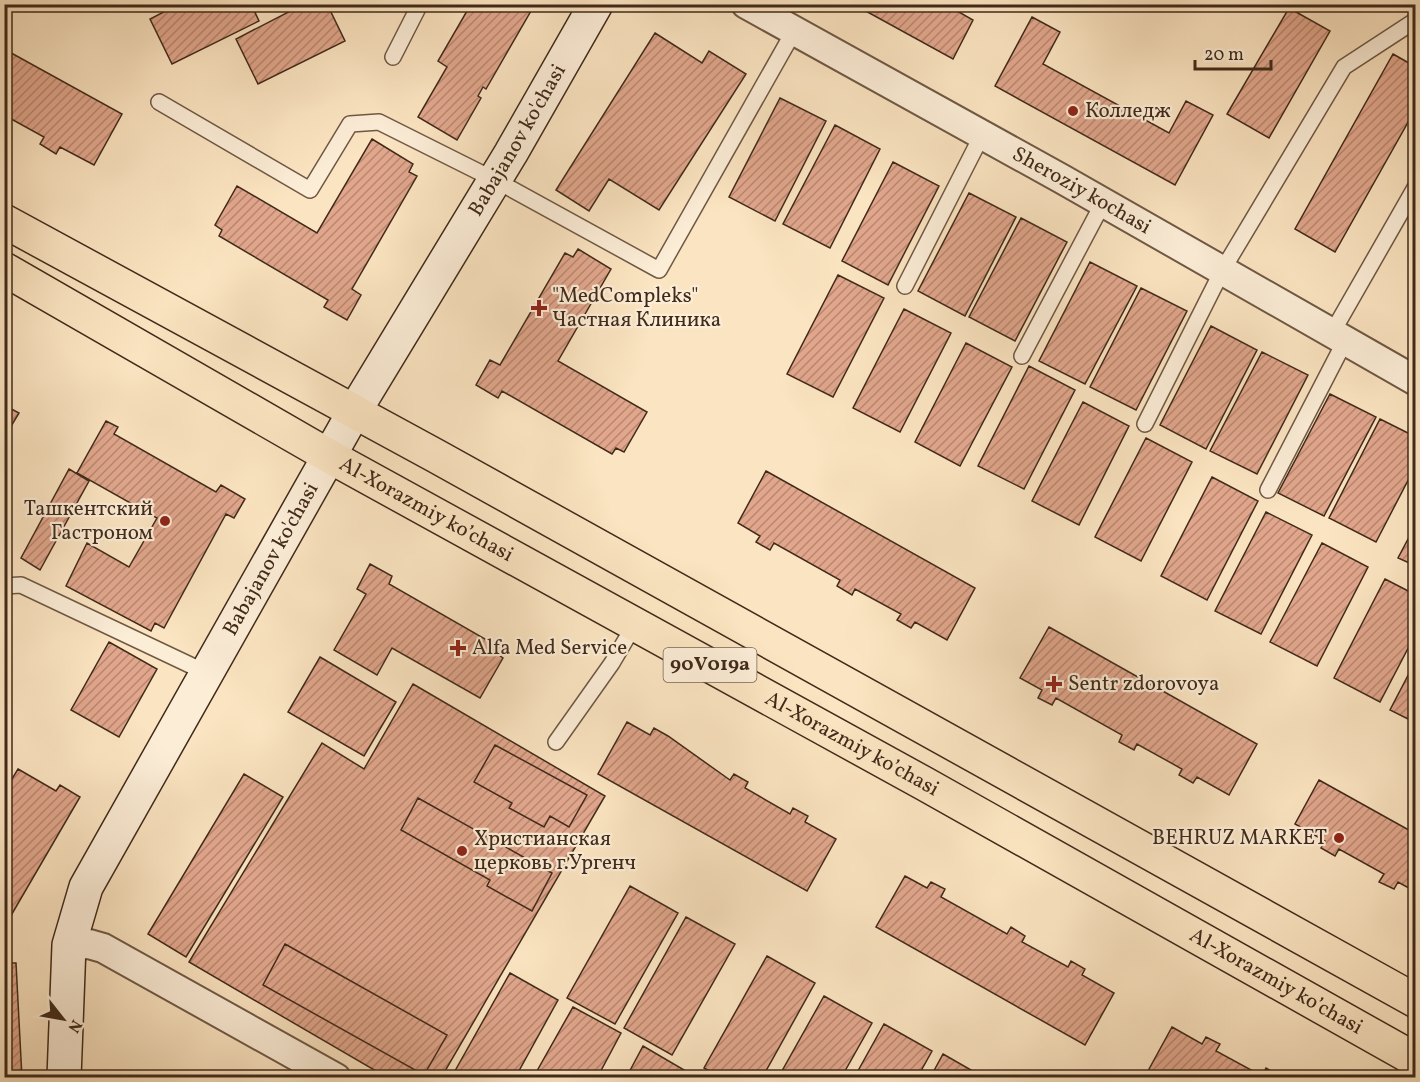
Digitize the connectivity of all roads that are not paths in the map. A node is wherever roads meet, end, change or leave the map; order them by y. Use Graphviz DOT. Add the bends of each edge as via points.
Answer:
graph roads {
  1 [pos="420,4"];
  2 [pos="596,4"];
  3 [pos="746,4"];
  4 [pos="1416,20"];
  5 [pos="794,31"];
  6 [pos="393,57"];
  7 [pos="159,102"];
  8 [pos="982,135"];
  9 [pos="495,180"];
  10 [pos="1416,186"];
  11 [pos="1103,203"];
  12 [pos="4,221"];
  13 [pos="4,269"];
  14 [pos="1222,271"];
  15 [pos="905,285"];
  16 [pos="1338,337"];
  17 [pos="1023,356"];
  18 [pos="1416,381"];
  19 [pos="354,412"];
  20 [pos="1145,424"];
  21 [pos="329,456"];
  22 [pos="1268,490"];
  23 [pos="4,586"];
  24 [pos="635,624"];
  25 [pos="207,673"];
  26 [pos="556,742"];
  27 [pos="69,945"];
  28 [pos="1416,1002"];
  29 [pos="1416,1060"];
  30 [pos="64,1077"];
  31 [pos="336,1077"];
  1 -- 6 [label="lane"];
  2 -- 9 [label="street, Babajanov ko'chasi"];
  3 -- 5 [label="street, Sheroziy kochasi"];
  4 -- 14 [label="lane" via="1344,67"];
  5 -- 8 [label="street, Sheroziy kochasi"];
  5 -- 9 [label="lane" via="659,270"];
  7 -- 9 [label="lane" via="310,190 350,124 379,122"];
  8 -- 11 [label="street, Sheroziy kochasi"];
  8 -- 15 [label="lane"];
  9 -- 19 [label="street, Babajanov ko'chasi"];
  10 -- 16 [label="lane"];
  11 -- 14 [label="street, Sheroziy kochasi"];
  11 -- 17 [label="lane"];
  12 -- 19 [label="main road, 90V019a"];
  13 -- 21 [label="main road, Al-Xorazmiy ko’chasi / 90V019a"];
  14 -- 16 [label="street, Sheroziy kochasi"];
  14 -- 20 [label="lane"];
  16 -- 18 [label="street, Sheroziy kochasi"];
  16 -- 22 [label="lane"];
  19 -- 21 [label="street, Babajanov ko'chasi"];
  19 -- 28 [label="main road, 90V019a"];
  21 -- 24 [label="main road, Al-Xorazmiy ko’chasi / 90V019a"];
  21 -- 25 [label="street, Babajanov ko'chasi"];
  23 -- 25 [label="lane" via="21,585"];
  24 -- 26 [label="lane"];
  24 -- 29 [label="main road, Al-Xorazmiy ko’chasi / 90V019a"];
  25 -- 27 [label="street, Babajanov ko'chasi" via="86,887"];
  27 -- 30 [label="street, Babajanov ko'chasi"];
  27 -- 31 [label="street" via="103,948"];
}
